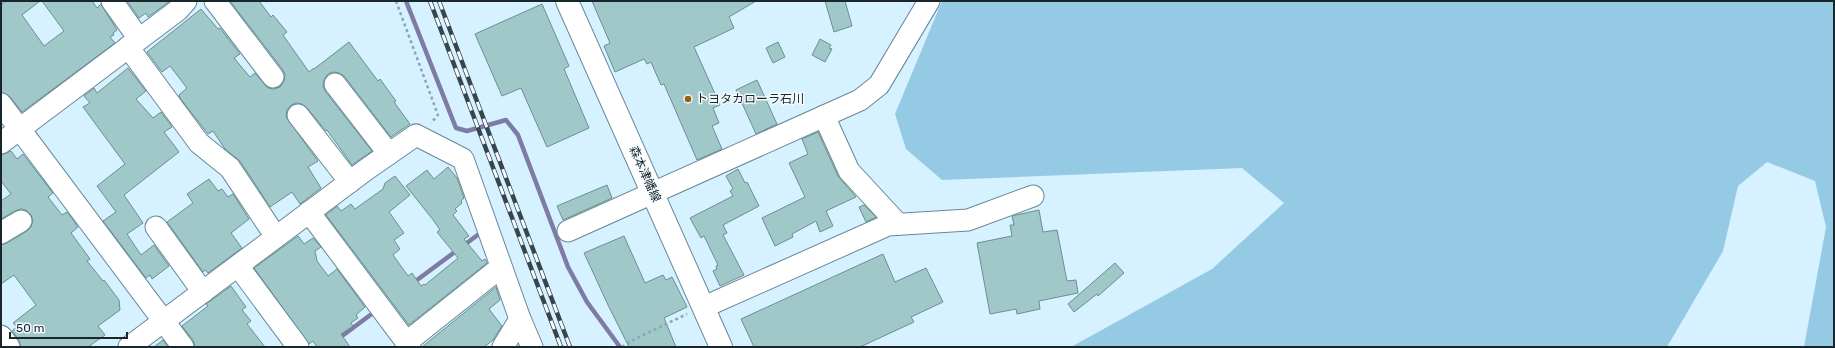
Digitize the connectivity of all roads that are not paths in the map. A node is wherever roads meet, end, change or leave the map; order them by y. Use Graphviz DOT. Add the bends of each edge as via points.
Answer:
graph roads {
  1 [pos="112,1"];
  2 [pos="186,1"];
  3 [pos="215,1"];
  4 [pos="567,1"];
  5 [pos="929,1"];
  6 [pos="134,43"];
  7 [pos="272,77"];
  8 [pos="335,84"];
  9 [pos="1,104"];
  10 [pos="298,115"];
  11 [pos="824,116"];
  12 [pos="20,129"];
  13 [pos="1,143"];
  14 [pos="389,154"];
  15 [pos="350,182"];
  16 [pos="653,193"];
  17 [pos="1033,196"];
  18 [pos="310,212"];
  19 [pos="21,221"];
  20 [pos="898,224"];
  21 [pos="156,227"];
  22 [pos="568,231"];
  23 [pos="1,233"];
  24 [pos="276,237"];
  25 [pos="238,266"];
  26 [pos="501,267"];
  27 [pos="203,292"];
  28 [pos="704,307"];
  29 [pos="520,319"];
  30 [pos="164,321"];
  31 [pos="1,336"];
  32 [pos="409,345"];
  33 [pos="10,347"];
  34 [pos="129,347"];
  35 [pos="183,347"];
  36 [pos="298,347"];
  37 [pos="503,347"];
  38 [pos="532,347"];
  39 [pos="721,347"];
  1 -- 6 [label="street"];
  2 -- 6 [label="street"];
  3 -- 7 [label="street"];
  4 -- 16 [label="main road, 森本津幡線"];
  5 -- 11 [label="street" via="879,85 860,100"];
  6 -- 12 [label="street"];
  6 -- 24 [label="street" via="199,143 230,168"];
  8 -- 14 [label="street"];
  9 -- 12 [label="street"];
  10 -- 15 [label="street"];
  11 -- 16 [label="street"];
  11 -- 20 [label="street" via="848,170"];
  12 -- 13 [label="street"];
  12 -- 30 [label="street"];
  14 -- 15 [label="street"];
  14 -- 26 [label="street" via="416,135 464,159"];
  15 -- 18 [label="street"];
  16 -- 22 [label="street"];
  16 -- 28 [label="main road, 森本津幡線"];
  17 -- 20 [label="street" via="968,220"];
  18 -- 24 [label="street"];
  18 -- 32 [label="street"];
  19 -- 23 [label="street"];
  20 -- 28 [label="street" via="888,225"];
  21 -- 27 [label="street"];
  24 -- 25 [label="street"];
  25 -- 27 [label="street"];
  25 -- 36 [label="street"];
  26 -- 29 [label="street"];
  26 -- 32 [label="street"];
  27 -- 30 [label="street"];
  28 -- 39 [label="main road, 森本津幡線"];
  29 -- 37 [label="street"];
  29 -- 38 [label="street"];
  30 -- 34 [label="street"];
  30 -- 35 [label="street"];
  31 -- 33 [label="street"];
}
